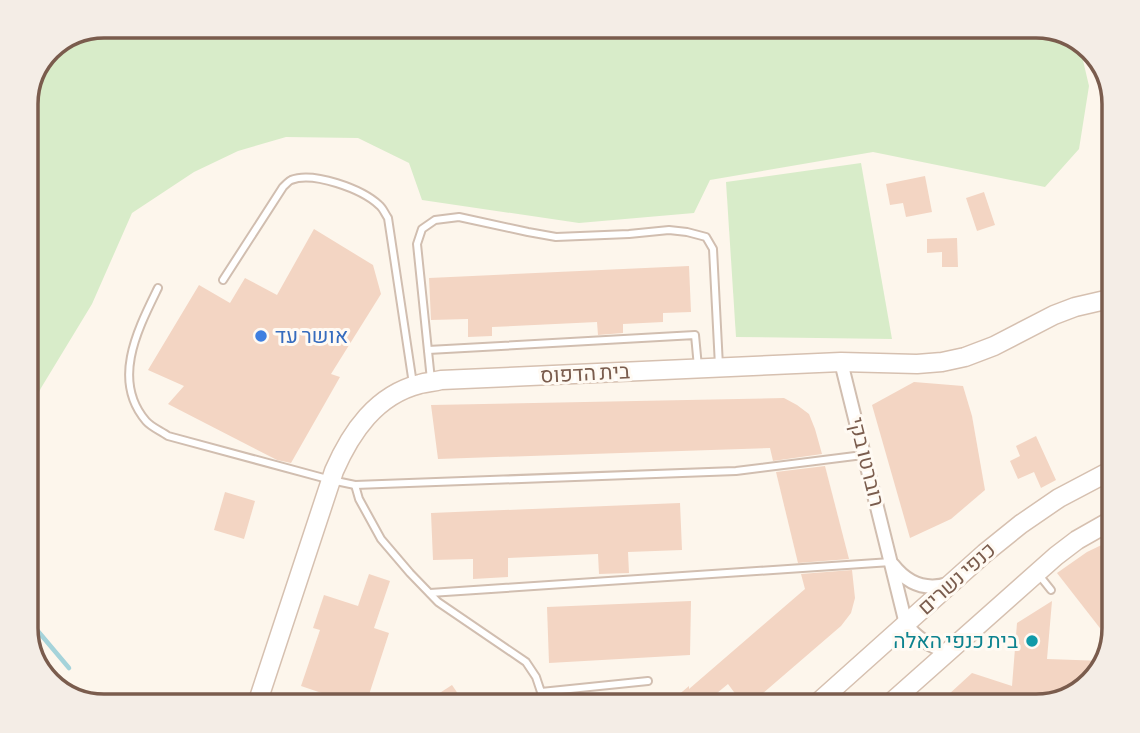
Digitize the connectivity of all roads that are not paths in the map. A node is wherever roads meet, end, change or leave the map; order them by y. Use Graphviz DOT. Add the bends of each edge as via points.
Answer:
graph roads {
  1 [pos="223,280"];
  2 [pos="158,288"];
  3 [pos="1102,301"];
  4 [pos="428,350"];
  5 [pos="841,362"];
  6 [pos="719,368"];
  7 [pos="698,369"];
  8 [pos="422,384"];
  9 [pos="863,455"];
  10 [pos="1102,476"];
  11 [pos="331,480"];
  12 [pos="355,485"];
  13 [pos="1102,526"];
  14 [pos="891,562"];
  15 [pos="1037,572"];
  16 [pos="952,582"];
  17 [pos="1051,590"];
  18 [pos="430,593"];
  19 [pos="906,624"];
  20 [pos="948,652"];
  21 [pos="648,681"];
  22 [pos="261,694"];
  23 [pos="828,694"];
  24 [pos="901,694"];
  1 -- 8 [label="lane" via="291,180 309,177 360,192 380,205 388,218"];
  2 -- 11 [label="lane" via="131,351 128,381 133,401 147,422 168,436"];
  3 -- 5 [label="street, בית הדפוס" via="1055,315 965,357 917,364"];
  4 -- 6 [label="lane" via="417,244 422,229 435,220 459,217 555,237 669,230 706,237 713,249"];
  4 -- 7 [label="lane" via="695,335"];
  4 -- 8 [label="lane"];
  5 -- 6 [label="street, בית הדפוס"];
  5 -- 9 [label="street, רוברטו בקי"];
  6 -- 7 [label="street, בית הדפוס"];
  7 -- 8 [label="street, בית הדפוס"];
  8 -- 11 [label="street, בית הדפוס" via="398,392 371,412 346,444"];
  9 -- 12 [label="lane" via="736,471"];
  9 -- 14 [label="street, רוברטו בקי"];
  10 -- 16 [label="street, כנפי נשרים" via="1021,524"];
  11 -- 12 [label="lane"];
  11 -- 22 [label="street, בית הדפוס"];
  12 -- 18 [label="lane" via="381,539"];
  13 -- 15 [label="street"];
  14 -- 16 [label="street" via="919,585"];
  14 -- 18 [label="lane"];
  14 -- 19 [label="street, רוברטו בקי"];
  15 -- 17 [label="lane"];
  15 -- 20 [label="street"];
  16 -- 19 [label="street, כנפי נשרים"];
  18 -- 21 [label="lane" via="526,662 541,692"];
  19 -- 20 [label="street" via="924,642"];
  19 -- 23 [label="street, כנפי נשרים"];
  20 -- 24 [label="street"];
}
